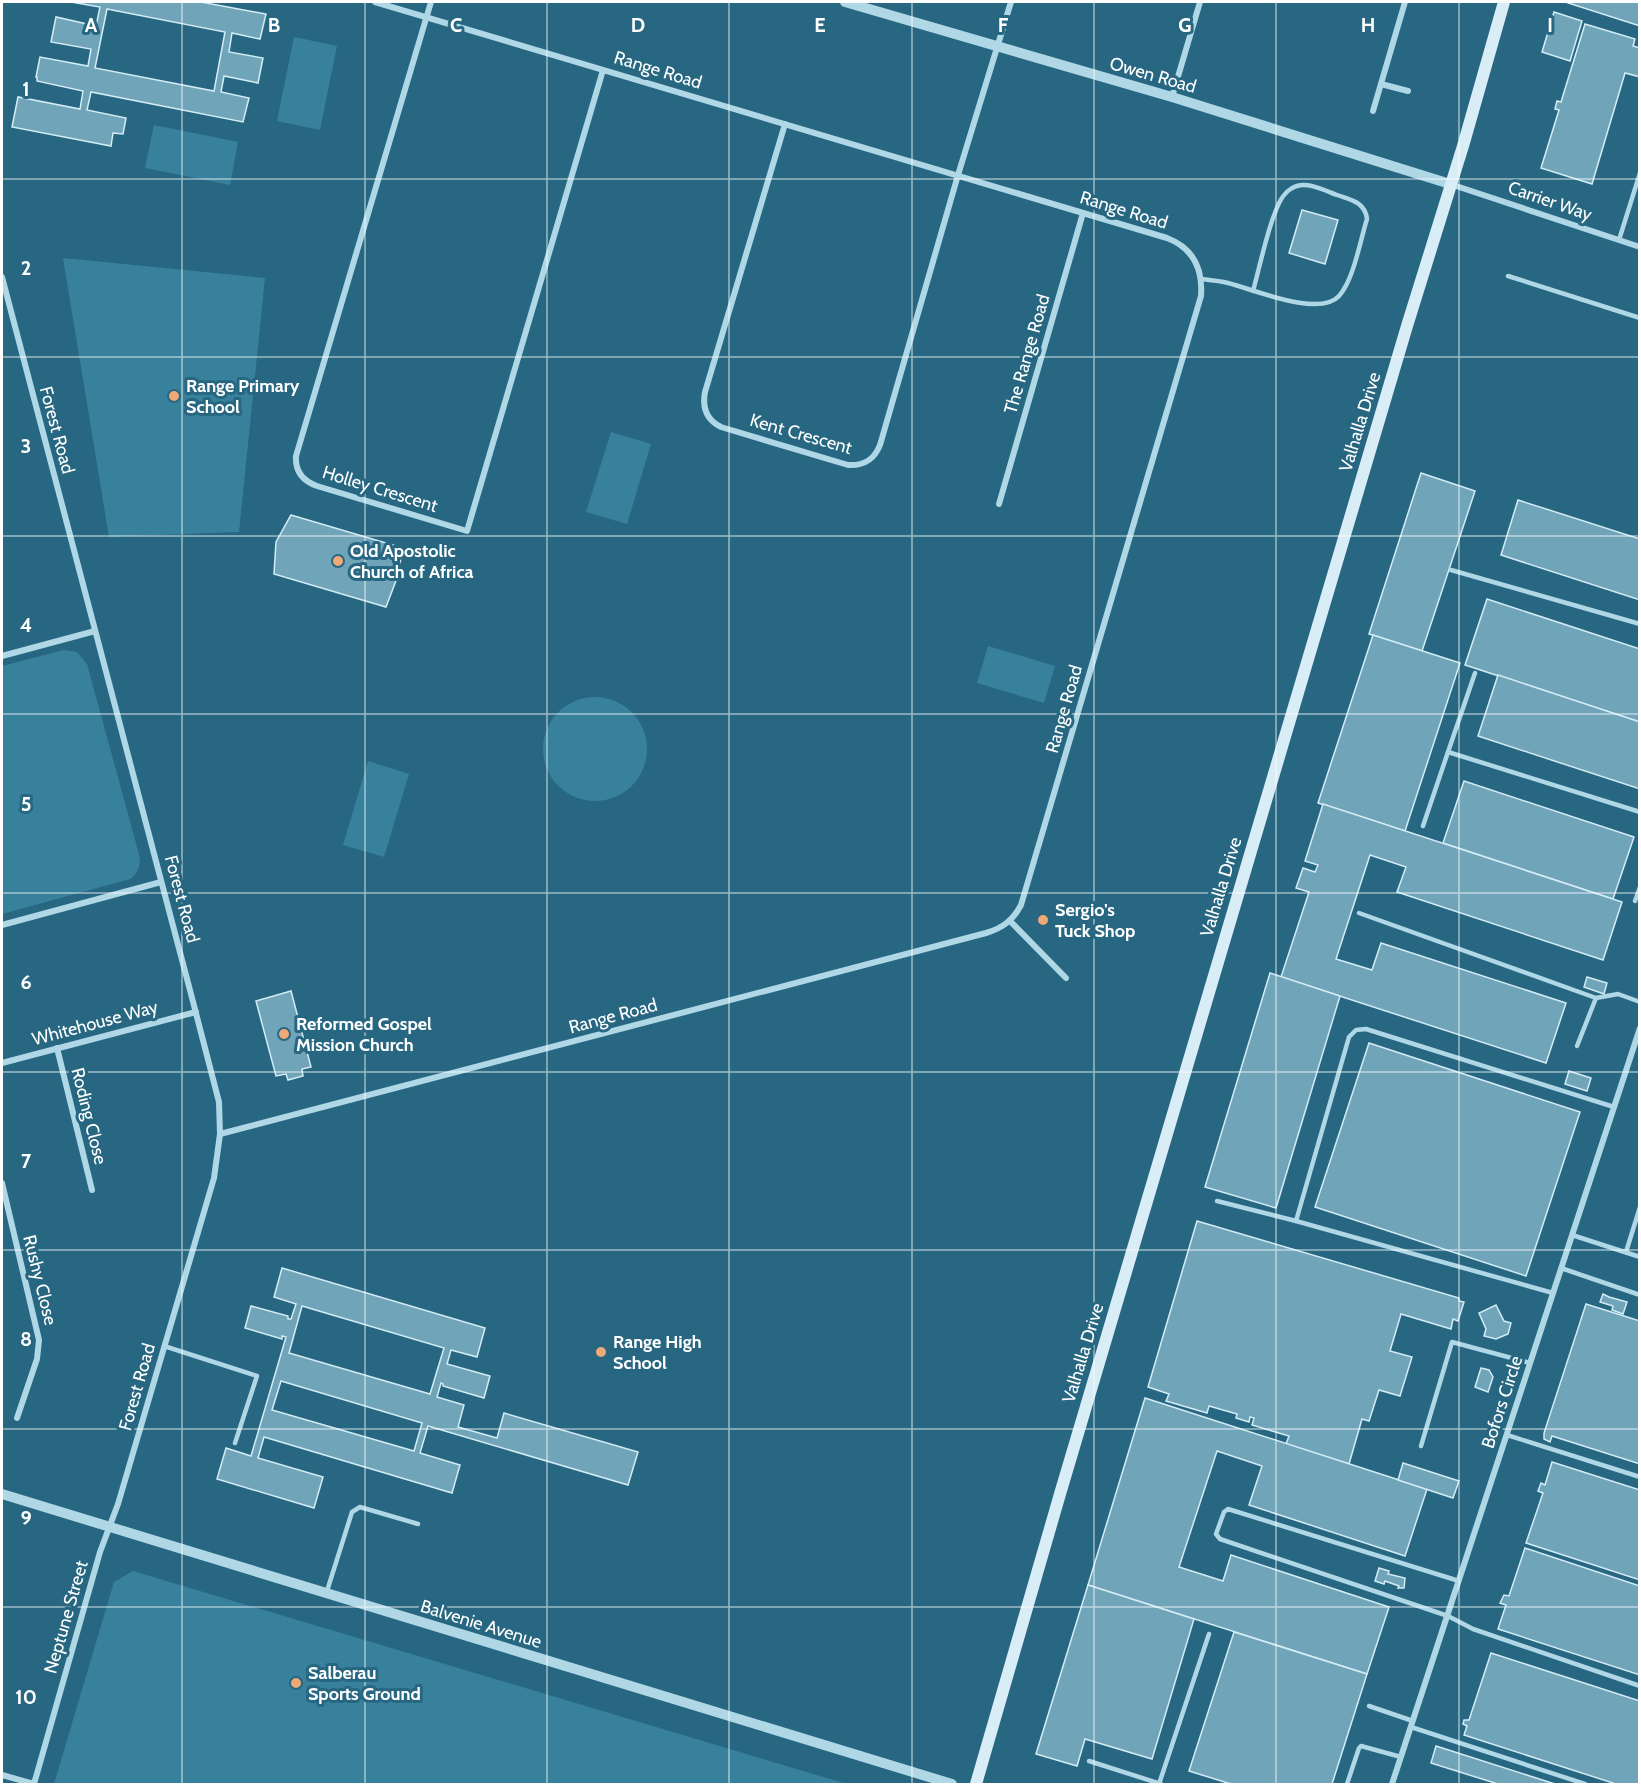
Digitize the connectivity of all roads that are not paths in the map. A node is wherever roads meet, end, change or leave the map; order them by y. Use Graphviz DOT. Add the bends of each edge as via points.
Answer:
graph roads {
  1 [pos="375,2"];
  2 [pos="431,2"];
  3 [pos="845,2"];
  4 [pos="1011,2"];
  5 [pos="1200,2"];
  6 [pos="1405,2"];
  7 [pos="1504,2"];
  8 [pos="427,17"];
  9 [pos="997,48"];
  10 [pos="603,70"];
  11 [pos="1381,84"];
  12 [pos="1408,92"];
  13 [pos="1172,97"];
  14 [pos="1373,111"];
  15 [pos="785,124"];
  16 [pos="1640,173"];
  17 [pos="958,175"];
  18 [pos="1450,184"];
  19 [pos="1083,213"];
  20 [pos="1619,240"];
  21 [pos="1640,247"];
  22 [pos="1508,276"];
  23 [pos="2,278"];
  24 [pos="1201,279"];
  25 [pos="1253,291"];
  26 [pos="1640,318"];
  27 [pos="999,504"];
  28 [pos="1451,570"];
  29 [pos="1640,624"];
  30 [pos="95,631"];
  31 [pos="2,656"];
  32 [pos="1475,673"];
  33 [pos="1448,752"];
  34 [pos="1640,812"];
  35 [pos="1423,826"];
  36 [pos="162,882"];
  37 [pos="1640,887"];
  38 [pos="1635,901"];
  39 [pos="1359,913"];
  40 [pos="1010,921"];
  41 [pos="2,925"];
  42 [pos="1066,978"];
  43 [pos="1596,998"];
  44 [pos="1640,1002"];
  45 [pos="196,1012"];
  46 [pos="1640,1028"];
  47 [pos="1577,1046"];
  48 [pos="57,1048"];
  49 [pos="2,1063"];
  50 [pos="1614,1107"];
  51 [pos="220,1134"];
  52 [pos="2,1183"];
  53 [pos="92,1190"];
  54 [pos="1217,1201"];
  55 [pos="1640,1207"];
  56 [pos="1296,1221"];
  57 [pos="1572,1235"];
  58 [pos="1626,1252"];
  59 [pos="1640,1257"];
  60 [pos="1561,1268"];
  61 [pos="1553,1293"];
  62 [pos="1640,1296"];
  63 [pos="164,1346"];
  64 [pos="1530,1363"];
  65 [pos="17,1418"];
  66 [pos="1507,1435"];
  67 [pos="235,1443"];
  68 [pos="1421,1446"];
  69 [pos="1640,1477"];
  70 [pos="2,1494"];
  71 [pos="418,1524"];
  72 [pos="109,1528"];
  73 [pos="1459,1581"];
  74 [pos="327,1594"];
  75 [pos="1448,1616"];
  76 [pos="1209,1634"];
  77 [pos="1640,1686"];
  78 [pos="1369,1706"];
  79 [pos="1412,1724"];
  80 [pos="1401,1757"];
  81 [pos="1089,1761"];
  82 [pos="2,1775"];
  83 [pos="1160,1784"];
  84 [pos="34,1785"];
  85 [pos="952,1785"];
  86 [pos="976,1785"];
  87 [pos="1347,1785"];
  88 [pos="1392,1785"];
  89 [pos="1585,1785"];
  1 -- 8 [label="street, Range Road"];
  2 -- 8 [label="street, Holley Crescent"];
  3 -- 9 [label="street, Owen Road"];
  4 -- 9 [label="street, Kent Crescent"];
  5 -- 13 [label="street"];
  6 -- 11 [label="street"];
  7 -- 18 [label="main road, Valhalla Drive"];
  8 -- 10 [label="street, Range Road"];
  8 -- 10 [label="street, Holley Crescent" via="296,456 302,478 316,486 467,531"];
  9 -- 13 [label="street, Owen Road"];
  9 -- 17 [label="street, Kent Crescent"];
  10 -- 15 [label="street, Range Road"];
  11 -- 12 [label="street"];
  11 -- 14 [label="street"];
  13 -- 18 [label="street, Owen Road"];
  15 -- 17 [label="street, Range Road"];
  15 -- 17 [label="street, Kent Crescent" via="703,400 708,416 721,427 848,465 872,459 880,445"];
  16 -- 20 [label="lane"];
  17 -- 19 [label="street, Range Road"];
  18 -- 20 [label="street, Carrier Way"];
  18 -- 86 [label="main road, Valhalla Drive"];
  19 -- 24 [label="street, Range Road" via="1185,247 1194,258"];
  19 -- 27 [label="street, The Range Road"];
  20 -- 21 [label="street, Carrier Way"];
  22 -- 26 [label="lane"];
  23 -- 30 [label="street, Forest Road"];
  24 -- 25 [label="lane"];
  24 -- 40 [label="street, Range Road" via="1201,296 1024,895"];
  25 -- 25 [label="lane" via="1315,304 1337,298 1348,282 1366,219 1362,205 1298,185 1284,194"];
  28 -- 29 [label="lane"];
  30 -- 31 [label="street"];
  30 -- 36 [label="street, Forest Road"];
  32 -- 33 [label="lane"];
  33 -- 34 [label="lane"];
  33 -- 35 [label="lane"];
  36 -- 41 [label="street"];
  36 -- 45 [label="street, Forest Road"];
  37 -- 38 [label="lane"];
  39 -- 43 [label="lane"];
  40 -- 42 [label="street"];
  40 -- 51 [label="street, Range Road" via="986,933"];
  43 -- 44 [label="lane" via="1618,994"];
  43 -- 47 [label="lane"];
  45 -- 48 [label="street, Whitehouse Way"];
  45 -- 51 [label="street, Forest Road" via="219,1102"];
  46 -- 50 [label="street, Bofors Circle"];
  48 -- 49 [label="street, Whitehouse Way"];
  48 -- 53 [label="street, Roding Close"];
  50 -- 56 [label="lane" via="1366,1029 1356,1030 1349,1037"];
  50 -- 57 [label="street, Bofors Circle"];
  51 -- 63 [label="street, Forest Road" via="208,1203"];
  52 -- 65 [label="street, Rushy Close" via="39,1340 37,1359"];
  54 -- 56 [label="lane"];
  55 -- 58 [label="lane"];
  56 -- 61 [label="lane"];
  57 -- 58 [label="lane"];
  57 -- 60 [label="street, Bofors Circle"];
  58 -- 59 [label="lane"];
  60 -- 61 [label="street, Bofors Circle"];
  60 -- 62 [label="lane"];
  61 -- 64 [label="street, Bofors Circle"];
  63 -- 67 [label="lane" via="257,1376"];
  63 -- 72 [label="street, Forest Road"];
  64 -- 66 [label="street, Bofors Circle"];
  64 -- 68 [label="lane" via="1452,1342"];
  66 -- 69 [label="lane"];
  66 -- 73 [label="street, Bofors Circle"];
  70 -- 72 [label="street, Balvenie Avenue"];
  71 -- 74 [label="lane" via="360,1507 352,1512"];
  72 -- 74 [label="street, Balvenie Avenue"];
  72 -- 84 [label="street, Neptune Street"];
  73 -- 75 [label="street, Bofors Circle"];
  73 -- 75 [label="lane" via="1228,1509 1216,1534 1220,1539"];
  74 -- 85 [label="street, Balvenie Avenue"];
  75 -- 77 [label="lane" via="1473,1629"];
  75 -- 79 [label="street, Bofors Circle"];
  76 -- 83 [label="lane"];
  78 -- 79 [label="lane"];
  79 -- 80 [label="street, Bofors Circle"];
  79 -- 89 [label="lane"];
  80 -- 87 [label="lane" via="1361,1746"];
  80 -- 88 [label="street, Bofors Circle"];
  81 -- 83 [label="lane"];
  82 -- 84 [label="street"];
}
